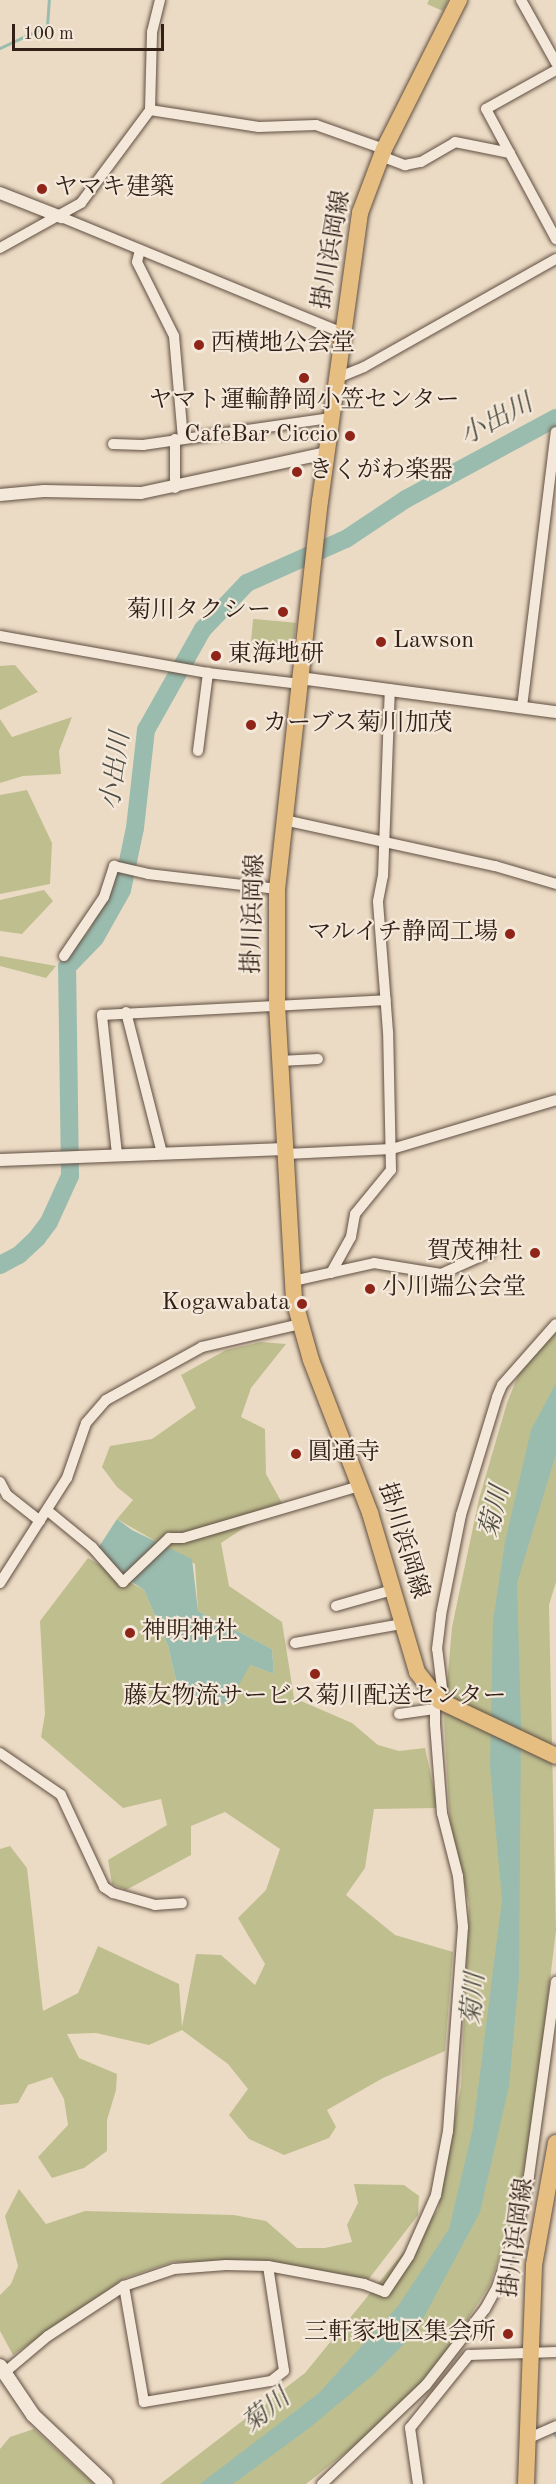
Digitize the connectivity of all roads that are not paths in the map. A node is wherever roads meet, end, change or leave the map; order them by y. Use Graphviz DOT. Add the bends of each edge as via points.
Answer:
graph roads {
  1 [pos="160,0"];
  2 [pos="459,0"];
  3 [pos="521,0"];
  4 [pos="556,63"];
  5 [pos="556,70"];
  6 [pos="150,110"];
  7 [pos="382,152"];
  8 [pos="510,153"];
  9 [pos="0,193"];
  10 [pos="61,217"];
  11 [pos="556,239"];
  12 [pos="0,248"];
  13 [pos="140,250"];
  14 [pos="556,260"];
  15 [pos="343,333"];
  16 [pos="337,378"];
  17 [pos="331,418"];
  18 [pos="556,432"];
  19 [pos="179,438"];
  20 [pos="113,444"];
  21 [pos="326,453"];
  22 [pos="175,488"];
  23 [pos="0,495"];
  24 [pos="0,636"];
  25 [pos="208,673"];
  26 [pos="300,681"];
  27 [pos="390,689"];
  28 [pos="522,707"];
  29 [pos="556,712"];
  30 [pos="198,751"];
  31 [pos="284,820"];
  32 [pos="384,841"];
  33 [pos="556,884"];
  34 [pos="277,889"];
  35 [pos="64,956"];
  36 [pos="386,1000"];
  37 [pos="277,1005"];
  38 [pos="126,1012"];
  39 [pos="318,1059"];
  40 [pos="280,1061"];
  41 [pos="556,1100"];
  42 [pos="392,1149"];
  43 [pos="286,1152"];
  44 [pos="162,1153"];
  45 [pos="117,1154"];
  46 [pos="0,1160"];
  47 [pos="490,1252"];
  48 [pos="332,1273"];
  49 [pos="293,1281"];
  50 [pos="300,1324"];
  51 [pos="556,1324"];
  52 [pos="0,1482"];
  53 [pos="360,1486"];
  54 [pos="48,1510"];
  55 [pos="40,1521"];
  56 [pos="0,1583"];
  57 [pos="392,1590"];
  58 [pos="336,1606"];
  59 [pos="402,1624"];
  60 [pos="295,1643"];
  61 [pos="439,1703"];
  62 [pos="399,1714"];
  63 [pos="0,1753"];
  64 [pos="555,1755"];
  65 [pos="182,1903"];
  66 [pos="556,1982"];
  67 [pos="556,2143"];
  68 [pos="268,2266"];
  69 [pos="124,2286"];
  70 [pos="556,2352"];
  71 [pos="528,2354"];
  72 [pos="2,2369"];
  73 [pos="556,2426"];
  74 [pos="527,2439"];
  75 [pos="106,2484"];
  76 [pos="322,2484"];
  77 [pos="418,2484"];
  78 [pos="526,2484"];
  1 -- 6 [label="street" via="152,32"];
  2 -- 7 [label="main road, 掛川浜岡線"];
  3 -- 4 [label="street"];
  5 -- 8 [label="street" via="486,109"];
  6 -- 7 [label="street" via="259,127 316,125"];
  6 -- 10 [label="street" via="81,203"];
  7 -- 8 [label="street" via="405,165 421,162 455,142"];
  7 -- 15 [label="main road, 掛川浜岡線" via="360,213"];
  8 -- 11 [label="street"];
  9 -- 10 [label="street"];
  10 -- 12 [label="street"];
  10 -- 13 [label="street"];
  13 -- 15 [label="street"];
  13 -- 19 [label="street" via="137,262 174,336"];
  14 -- 16 [label="street" via="364,367"];
  15 -- 16 [label="main road, 掛川浜岡線"];
  16 -- 17 [label="main road, 掛川浜岡線"];
  17 -- 19 [label="street"];
  17 -- 21 [label="main road, 掛川浜岡線"];
  18 -- 28 [label="street"];
  19 -- 20 [label="street" via="143,445"];
  19 -- 22 [label="street"];
  21 -- 22 [label="street"];
  21 -- 26 [label="main road, 掛川浜岡線"];
  22 -- 23 [label="street" via="141,493 45,491"];
  24 -- 25 [label="street"];
  25 -- 26 [label="street"];
  25 -- 30 [label="street"];
  26 -- 27 [label="street"];
  26 -- 31 [label="main road, 掛川浜岡線"];
  27 -- 28 [label="street"];
  27 -- 32 [label="street"];
  28 -- 29 [label="street"];
  31 -- 32 [label="street"];
  31 -- 34 [label="main road, 掛川浜岡線"];
  32 -- 33 [label="street"];
  32 -- 36 [label="street" via="378,901"];
  34 -- 35 [label="street" via="114,866 104,897"];
  34 -- 37 [label="main road, 掛川浜岡線"];
  36 -- 37 [label="street"];
  36 -- 42 [label="street"];
  37 -- 38 [label="street"];
  37 -- 40 [label="main road, 掛川浜岡線"];
  38 -- 44 [label="street"];
  38 -- 45 [label="street" via="102,1015"];
  39 -- 40 [label="street"];
  40 -- 43 [label="main road, 掛川浜岡線"];
  41 -- 42 [label="street"];
  42 -- 43 [label="street"];
  42 -- 48 [label="street" via="390,1170 355,1214 351,1237"];
  43 -- 44 [label="street"];
  43 -- 49 [label="main road, 掛川浜岡線"];
  44 -- 45 [label="street"];
  45 -- 46 [label="street"];
  47 -- 48 [label="street" via="441,1274 374,1263"];
  48 -- 49 [label="street"];
  49 -- 50 [label="main road, 掛川浜岡線"];
  50 -- 53 [label="main road, 掛川浜岡線"];
  50 -- 54 [label="street" via="202,1347 106,1400 86,1423 67,1478"];
  51 -- 61 [label="street" via="502,1385 478,1453 441,1615 437,1649"];
  52 -- 55 [label="street" via="7,1495"];
  53 -- 54 [label="street" via="183,1538 169,1538 123,1582 92,1546"];
  53 -- 57 [label="main road, 掛川浜岡線"];
  54 -- 55 [label="street"];
  55 -- 56 [label="street"];
  57 -- 58 [label="street"];
  57 -- 59 [label="main road, 掛川浜岡線"];
  59 -- 60 [label="street"];
  59 -- 61 [label="main road, 掛川浜岡線" via="417,1672"];
  61 -- 62 [label="street"];
  61 -- 64 [label="main road, 掛川浜岡線"];
  61 -- 68 [label="street" via="442,1813 458,1876 463,1927 448,2131 436,2195 409,2256 385,2292 364,2284"];
  63 -- 65 [label="street" via="61,1795 104,1887 155,1905"];
  66 -- 76 [label="street" via="528,2176 518,2225 497,2287 485,2309 426,2385"];
  67 -- 71 [label="main road, 掛川浜岡線" via="534,2265"];
  68 -- 69 [label="street" via="174,2269"];
  68 -- 69 [label="street" via="284,2371 272,2381 144,2402"];
  69 -- 72 [label="street"];
  70 -- 71 [label="street"];
  71 -- 74 [label="main road, 掛川浜岡線"];
  71 -- 77 [label="street" via="469,2355 410,2428"];
  72 -- 75 [label="main road" via="33,2415"];
  73 -- 74 [label="street"];
  74 -- 78 [label="main road, 掛川浜岡線"];
}
